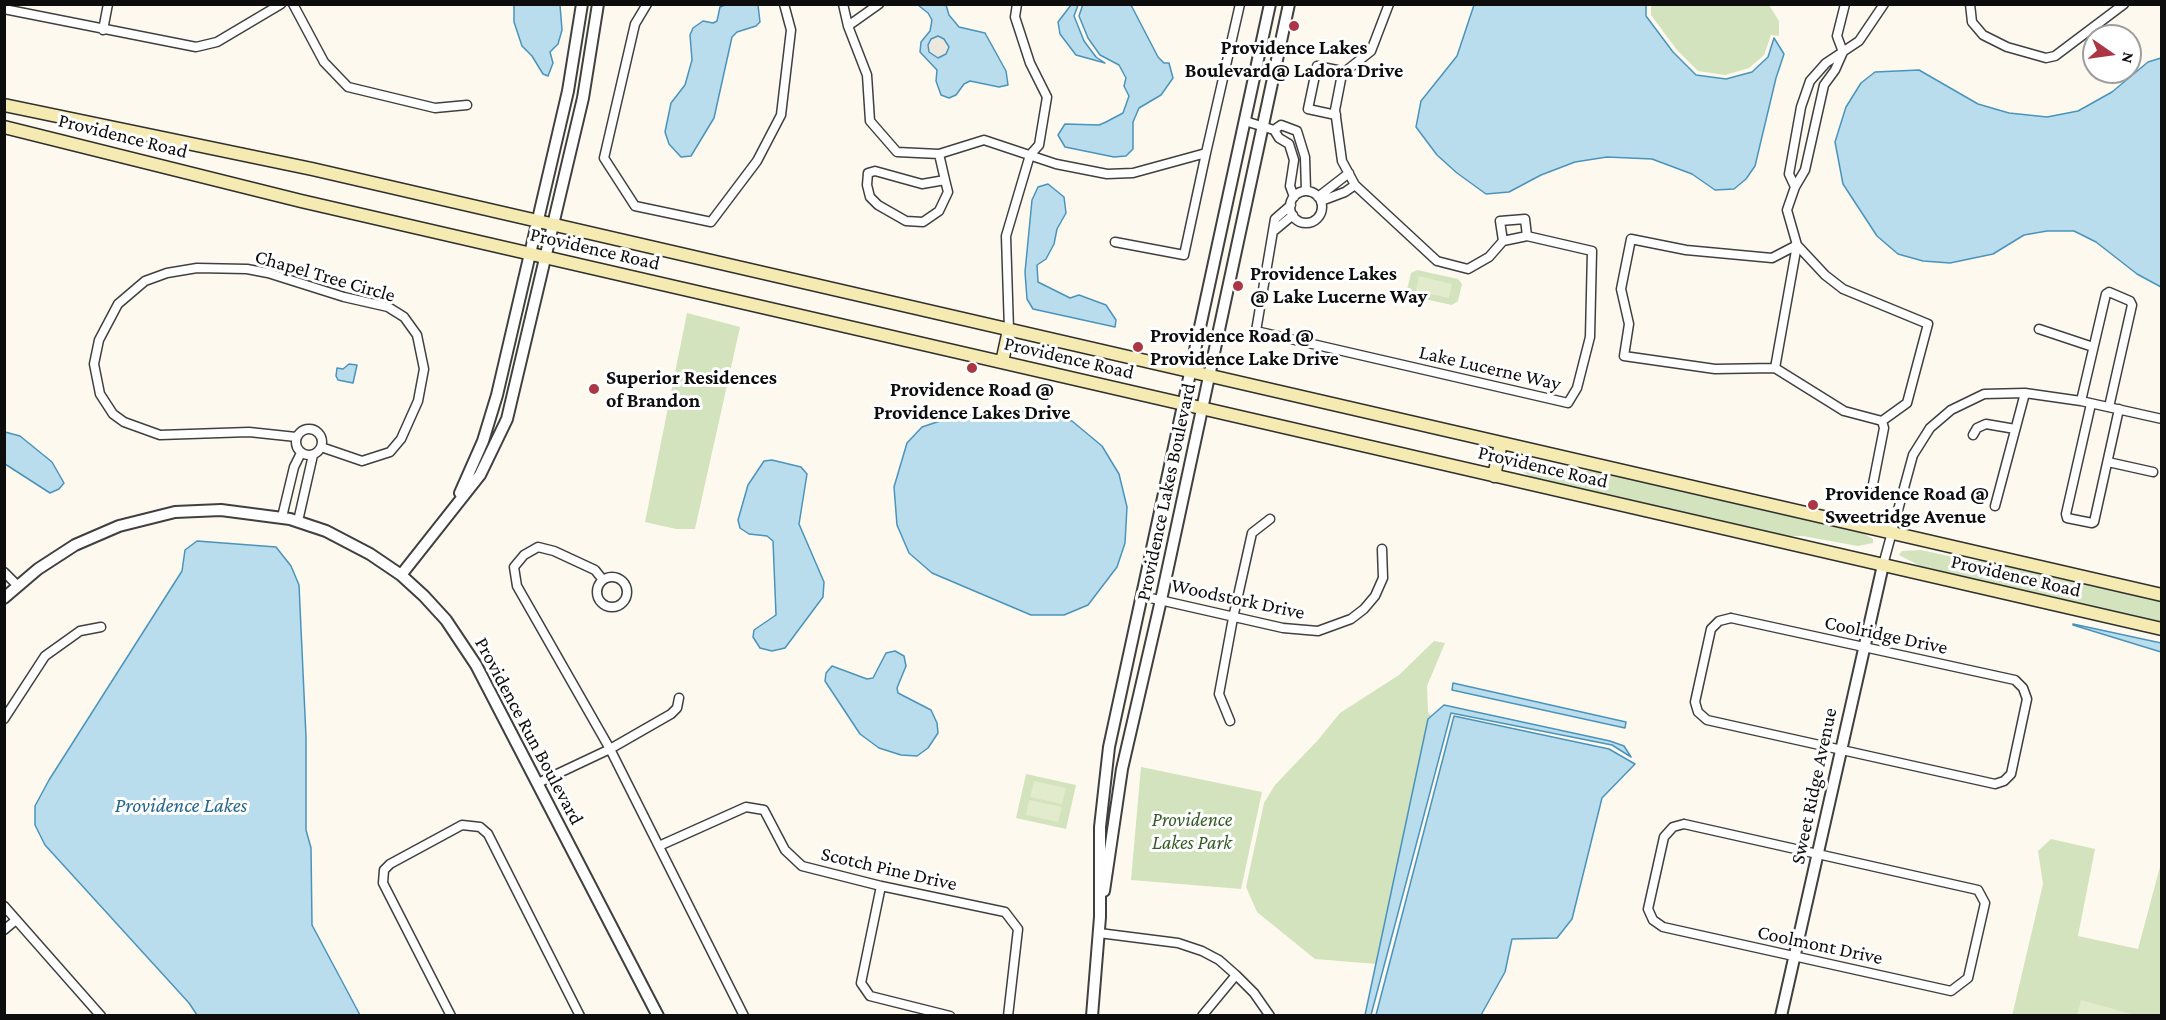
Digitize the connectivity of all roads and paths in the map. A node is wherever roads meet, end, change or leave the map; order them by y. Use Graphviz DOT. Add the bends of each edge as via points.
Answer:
graph roads {
  1 [pos="108,4"];
  2 [pos="281,4"];
  3 [pos="293,4"];
  4 [pos="582,4"];
  5 [pos="597,4"];
  6 [pos="647,4"];
  7 [pos="784,4"];
  8 [pos="843,4"];
  9 [pos="879,4"];
  10 [pos="1017,4"];
  11 [pos="1240,4"];
  12 [pos="1270,4"];
  13 [pos="1289,4"];
  14 [pos="1389,4"];
  15 [pos="1845,4"];
  16 [pos="1884,4"];
  17 [pos="1970,4"];
  18 [pos="2124,4"];
  19 [pos="4,9"];
  20 [pos="848,26"];
  21 [pos="103,30"];
  22 [pos="1843,52"];
  23 [pos="1342,74"];
  24 [pos="4,105"];
  25 [pos="467,105"];
  26 [pos="1336,115"];
  27 [pos="65,119"];
  28 [pos="1245,121"];
  29 [pos="1798,122"];
  30 [pos="1813,125"];
  31 [pos="4,127"];
  32 [pos="1263,127"];
  33 [pos="1274,130"];
  34 [pos="60,140"];
  35 [pos="1206,153"];
  36 [pos="939,154"];
  37 [pos="1030,155"];
  38 [pos="1348,173"];
  39 [pos="945,180"];
  40 [pos="1355,185"];
  41 [pos="1795,188"];
  42 [pos="1306,191"];
  43 [pos="1320,199"];
  44 [pos="1292,201"];
  45 [pos="1293,215"];
  46 [pos="536,222"];
  47 [pos="553,225"];
  48 [pos="1275,230"];
  49 [pos="1527,236"];
  50 [pos="1116,242"];
  51 [pos="1503,242"];
  52 [pos="1797,245"];
  53 [pos="529,254"];
  54 [pos="545,257"];
  55 [pos="2039,329"];
  56 [pos="1009,330"];
  57 [pos="2093,347"];
  58 [pos="1002,362"];
  59 [pos="1775,368"];
  60 [pos="1190,370"];
  61 [pos="1210,376"];
  62 [pos="2025,393"];
  63 [pos="2081,401"];
  64 [pos="1183,404"];
  65 [pos="2091,404"];
  66 [pos="2109,407"];
  67 [pos="1203,408"];
  68 [pos="2119,409"];
  69 [pos="2162,418"];
  70 [pos="1882,421"];
  71 [pos="2016,429"];
  72 [pos="1973,435"];
  73 [pos="296,438"];
  74 [pos="1502,443"];
  75 [pos="321,447"];
  76 [pos="301,453"];
  77 [pos="313,454"];
  78 [pos="2108,462"];
  79 [pos="2153,472"];
  80 [pos="1494,476"];
  81 [pos="1873,484"];
  82 [pos="1995,506"];
  83 [pos="282,517"];
  84 [pos="447,517"];
  85 [pos="1270,519"];
  86 [pos="298,521"];
  87 [pos="1891,532"];
  88 [pos="1382,549"];
  89 [pos="1883,565"];
  90 [pos="4,572"];
  91 [pos="400,575"];
  92 [pos="603,580"];
  93 [pos="17,585"];
  94 [pos="2162,595"];
  95 [pos="1142,596"];
  96 [pos="4,598"];
  97 [pos="1161,600"];
  98 [pos="1233,618"];
  99 [pos="101,627"];
  100 [pos="2162,629"];
  101 [pos="1863,648"];
  102 [pos="680,699"];
  103 [pos="4,719"];
  104 [pos="1230,721"];
  105 [pos="610,749"];
  106 [pos="1840,750"];
  107 [pos="538,783"];
  108 [pos="659,846"];
  109 [pos="1818,854"];
  110 [pos="881,886"];
  111 [pos="4,906"];
  112 [pos="1100,917"];
  113 [pos="16,920"];
  114 [pos="4,930"];
  115 [pos="1099,933"];
  116 [pos="1795,956"];
  117 [pos="1236,975"];
  118 [pos="101,1016"];
  119 [pos="451,1016"];
  120 [pos="580,1016"];
  121 [pos="658,1016"];
  122 [pos="744,1016"];
  123 [pos="950,1016"];
  124 [pos="1008,1016"];
  125 [pos="1092,1016"];
  126 [pos="1202,1016"];
  127 [pos="1270,1016"];
  128 [pos="1782,1016"];
  1 -- 21 [label="street"];
  2 -- 21 [label="street" via="216,42 196,47"];
  3 -- 25 [label="street" via="324,62 348,87 435,108"];
  4 -- 46 [label="street" via="573,66"];
  5 -- 47 [label="street" via="589,70"];
  6 -- 7 [label="street" via="635,24 604,158 635,206 711,222 757,161 781,115 791,30"];
  8 -- 20 [label="street"];
  9 -- 20 [label="street"];
  10 -- 37 [label="street" via="1015,17 1047,98 1039,145"];
  11 -- 35 [label="street"];
  12 -- 28 [label="street, Providence Lakes Boulevard"];
  13 -- 32 [label="street, Providence Lakes Boulevard"];
  14 -- 23 [label="street" via="1371,51"];
  15 -- 22 [label="street" via="1838,36"];
  16 -- 22 [label="street" via="1859,41"];
  17 -- 18 [label="street" via="1972,22 1983,35 2007,47 2046,58 2055,56"];
  19 -- 21 [label="street"];
  20 -- 36 [label="street" via="867,75 870,121 897,152"];
  22 -- 29 [label="street" via="1810,81"];
  22 -- 30 [label="street" via="1824,85"];
  23 -- 26 [label="street, Lake Lucerne Way"];
  23 -- 26 [label="street" via="1317,66 1308,109"];
  24 -- 27 [label="main road, Providence Road"];
  26 -- 38 [label="street, Lake Lucerne Way" via="1342,161"];
  27 -- 34 [label="main road"];
  27 -- 46 [label="main road, Providence Road" via="312,169"];
  28 -- 32 [label="street"];
  28 -- 60 [label="street, Providence Lakes Boulevard"];
  29 -- 30 [label="street"];
  29 -- 41 [label="street" via="1789,174"];
  30 -- 41 [label="street" via="1805,170"];
  31 -- 34 [label="main road, Providence Road"];
  32 -- 33 [label="street"];
  32 -- 61 [label="street, Providence Lakes Boulevard"];
  33 -- 42 [label="street" via="1281,125 1297,131 1305,157"];
  33 -- 44 [label="street" via="1292,152"];
  34 -- 53 [label="main road, Providence Road"];
  35 -- 37 [label="street" via="1133,173 1107,174"];
  35 -- 50 [label="street" via="1184,255"];
  36 -- 37 [label="street" via="984,140"];
  36 -- 39 [label="street"];
  37 -- 56 [label="street" via="1006,236"];
  38 -- 40 [label="street, Lake Lucerne Way"];
  38 -- 43 [label="street"];
  39 -- 39 [label="street" via="948,192 939,211 923,222 906,221 878,205 870,197 866,177 875,171 922,184"];
  40 -- 43 [label="street"];
  40 -- 51 [label="street, Lake Lucerne Way" via="1437,261 1468,269 1489,257"];
  41 -- 52 [label="street" via="1787,210"];
  42 -- 43 [label="street"];
  42 -- 44 [label="street"];
  43 -- 45 [label="street" via="1319,216 1311,222"];
  44 -- 45 [label="street"];
  44 -- 48 [label="street, Lake Lucerne Way" via="1275,219"];
  45 -- 48 [label="street"];
  46 -- 47 [label="main road, Providence Road"];
  46 -- 53 [label="street"];
  47 -- 54 [label="street"];
  47 -- 56 [label="main road, Providence Road"];
  48 -- 49 [label="street, Lake Lucerne Way" via="1256,332 1568,403 1577,388 1590,337 1592,251"];
  49 -- 51 [label="street, Lake Lucerne Way"];
  49 -- 51 [label="street" via="1524,219 1500,221"];
  52 -- 59 [label="street"];
  52 -- 59 [label="street" via="1772,258 1686,250 1631,239 1621,289 1629,324 1624,356 1714,369"];
  52 -- 70 [label="street" via="1824,275 1843,289 1928,324 1907,403"];
  53 -- 54 [label="main road, Providence Road"];
  53 -- 84 [label="street" via="489,423 476,460"];
  54 -- 58 [label="main road, Providence Road"];
  54 -- 84 [label="street" via="507,419 490,459"];
  55 -- 57 [label="street"];
  56 -- 58 [label="main road"];
  56 -- 60 [label="main road, Providence Road"];
  57 -- 63 [label="street"];
  57 -- 66 [label="street" via="2106,294 2130,301"];
  58 -- 64 [label="main road, Providence Road"];
  59 -- 70 [label="street" via="1844,411"];
  60 -- 61 [label="main road, Providence Road"];
  60 -- 64 [label="street, Providence Lakes Boulevard"];
  61 -- 67 [label="street, Providence Lakes Boulevard"];
  61 -- 74 [label="main road, Providence Road"];
  62 -- 63 [label="street"];
  62 -- 71 [label="street"];
  62 -- 87 [label="street" via="1984,394 1951,410 1930,428 1913,455"];
  63 -- 65 [label="street"];
  64 -- 67 [label="main road, Providence Road"];
  64 -- 95 [label="street, Providence Lakes Boulevard"];
  65 -- 66 [label="street"];
  65 -- 78 [label="street" via="2067,518 2094,522"];
  66 -- 68 [label="street"];
  67 -- 80 [label="main road, Providence Road"];
  67 -- 97 [label="street, Providence Lakes Boulevard"];
  68 -- 69 [label="street"];
  68 -- 78 [label="street"];
  70 -- 81 [label="street"];
  71 -- 72 [label="street" via="1986,424"];
  71 -- 82 [label="street"];
  73 -- 75 [label="street, Chapel Tree Circle" via="301,431 313,429 322,438"];
  73 -- 75 [label="street, Chapel Tree Circle" via="242,432 160,435 113,414 100,394 94,364 99,340 118,304 145,280 167,273 197,268 247,269 388,308 404,317 417,335 424,360 418,401 401,440 390,452 362,461"];
  73 -- 76 [label="street"];
  74 -- 80 [label="main road"];
  74 -- 87 [label="main road, Providence Road"];
  75 -- 77 [label="street"];
  76 -- 77 [label="street"];
  76 -- 83 [label="street"];
  77 -- 86 [label="street"];
  78 -- 79 [label="street"];
  80 -- 89 [label="main road, Providence Road"];
  83 -- 86 [label="street, Providence Run Boulevard"];
  83 -- 93 [label="street, Providence Run Boulevard" via="206,510 139,519 75,545"];
  84 -- 91 [label="street"];
  85 -- 98 [label="street" via="1252,533"];
  86 -- 91 [label="street, Providence Run Boulevard" via="356,545"];
  87 -- 89 [label="street"];
  87 -- 94 [label="main road, Providence Road"];
  88 -- 98 [label="street, Woodstork Drive" via="1383,578 1364,609 1351,620 1301,632"];
  89 -- 100 [label="main road, Providence Road"];
  89 -- 101 [label="street, Sweet Ridge Avenue"];
  90 -- 93 [label="street"];
  91 -- 107 [label="street, Providence Run Boulevard" via="424,596 461,642 493,693"];
  92 -- 105 [label="street" via="595,570 538,547 514,567 517,586"];
  93 -- 96 [label="street, Providence Run Boulevard"];
  95 -- 97 [label="street, Woodstork Drive"];
  95 -- 112 [label="street, Providence Lakes Boulevard" via="1106,767 1098,866"];
  97 -- 98 [label="street, Woodstork Drive"];
  97 -- 112 [label="street, Providence Lakes Boulevard" via="1120,777"];
  98 -- 104 [label="street" via="1218,694"];
  99 -- 103 [label="street" via="80,632 45,656"];
  101 -- 106 [label="street, Sweet Ridge Avenue"];
  101 -- 106 [label="street, Coolridge Drive" via="1731,618 1719,621 1711,629 1695,702 1698,712 1707,720"];
  101 -- 106 [label="street, Coolridge Drive" via="2015,680 2027,699 2011,774 1995,784"];
  102 -- 105 [label="street" via="671,714"];
  105 -- 107 [label="street"];
  105 -- 108 [label="street"];
  106 -- 109 [label="street, Sweet Ridge Avenue"];
  107 -- 121 [label="street, Providence Run Boulevard"];
  108 -- 110 [label="street, Scotch Pine Drive" via="746,807 764,810 785,850 802,866"];
  108 -- 122 [label="street"];
  109 -- 116 [label="street, Sweet Ridge Avenue"];
  109 -- 116 [label="street, Coolmont Drive" via="1684,824 1673,827 1664,837 1648,909 1653,920 1663,927"];
  109 -- 116 [label="street, Coolmont Drive" via="1978,890 1985,903 1968,978 1951,991"];
  110 -- 123 [label="street" via="861,983 870,996"];
  110 -- 124 [label="street, Scotch Pine Drive" via="1005,912 1018,929"];
  111 -- 113 [label="street"];
  112 -- 115 [label="street, Providence Lakes Boulevard"];
  113 -- 114 [label="street"];
  113 -- 118 [label="street"];
  115 -- 117 [label="street" via="1178,943 1219,960"];
  115 -- 125 [label="street, Providence Lakes Boulevard"];
  116 -- 128 [label="street, Sweet Ridge Avenue"];
  117 -- 126 [label="street"];
  117 -- 127 [label="street"];
  119 -- 120 [label="street" via="383,883 384,870 390,864 462,825 480,827 488,834"];
}
